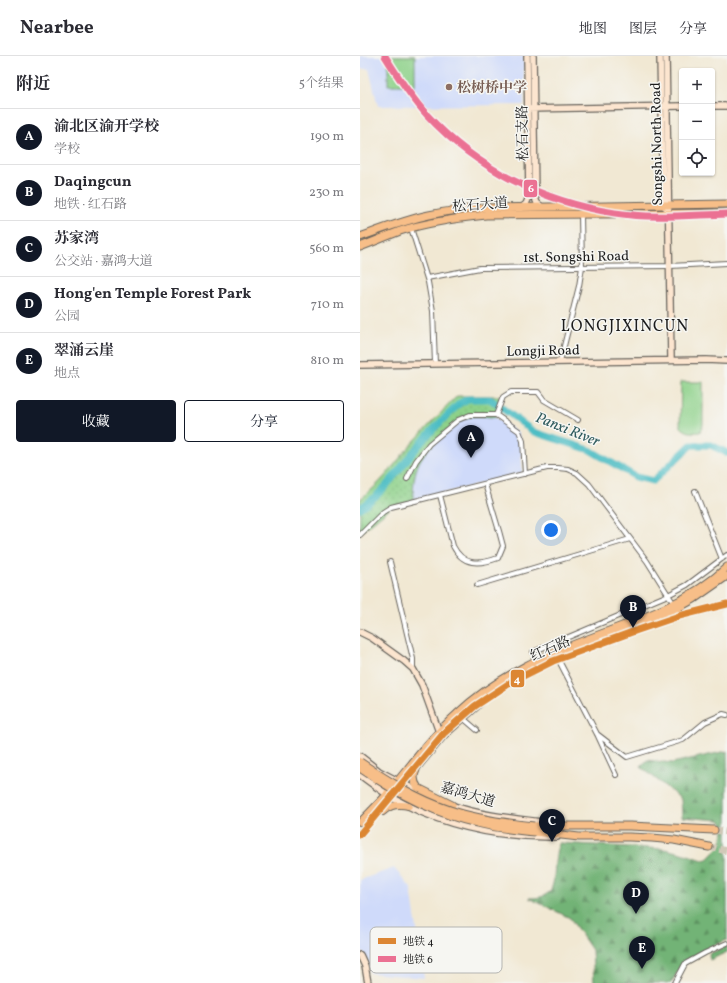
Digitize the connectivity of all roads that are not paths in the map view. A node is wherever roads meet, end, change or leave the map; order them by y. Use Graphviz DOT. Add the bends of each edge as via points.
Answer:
graph roads {
  1 [pos="527,56"];
  2 [pos="533,56"];
  3 [pos="660,56"];
  4 [pos="666,56"];
  5 [pos="679,106"];
  6 [pos="715,106"];
  7 [pos="727,106"];
  8 [pos="664,107"];
  9 [pos="531,109"];
  10 [pos="727,204"];
  11 [pos="666,205"];
  12 [pos="542,207"];
  13 [pos="521,208"];
  14 [pos="727,213"];
  15 [pos="581,214"];
  16 [pos="669,214"];
  17 [pos="411,228"];
  18 [pos="360,232"];
  19 [pos="368,234"];
  20 [pos="360,238"];
  21 [pos="360,247"];
  22 [pos="727,263"];
  23 [pos="670,266"];
  24 [pos="582,267"];
  25 [pos="427,278"];
  26 [pos="671,360"];
  27 [pos="560,362"];
  28 [pos="727,362"];
  29 [pos="360,364"];
  30 [pos="435,364"];
  31 [pos="497,413"];
  32 [pos="578,420"];
  33 [pos="525,474"];
  34 [pos="407,479"];
  35 [pos="485,484"];
  36 [pos="695,491"];
  37 [pos="440,495"];
  38 [pos="360,535"];
  39 [pos="630,539"];
  40 [pos="727,555"];
  41 [pos="722,559"];
  42 [pos="390,562"];
  43 [pos="727,567"];
  44 [pos="727,576"];
  45 [pos="477,585"];
  46 [pos="668,595"];
  47 [pos="674,604"];
  48 [pos="360,632"];
  49 [pos="533,652"];
  50 [pos="557,657"];
  51 [pos="413,669"];
  52 [pos="727,715"];
  53 [pos="462,718"];
  54 [pos="477,730"];
  55 [pos="438,732"];
  56 [pos="597,734"];
  57 [pos="360,756"];
  58 [pos="360,762"];
  59 [pos="420,764"];
  60 [pos="360,768"];
  61 [pos="360,775"];
  62 [pos="616,775"];
  63 [pos="400,783"];
  64 [pos="425,795"];
  65 [pos="390,796"];
  66 [pos="452,805"];
  67 [pos="409,806"];
  68 [pos="418,810"];
  69 [pos="360,822"];
  70 [pos="580,827"];
  71 [pos="534,829"];
  72 [pos="714,830"];
  73 [pos="360,833"];
  74 [pos="579,837"];
  75 [pos="710,847"];
  76 [pos="727,943"];
  77 [pos="360,955"];
  78 [pos="360,975"];
  79 [pos="368,975"];
  80 [pos="368,983"];
  81 [pos="675,983"];
  1 -- 9 [label="street"];
  2 -- 9 [label="street, 松石支路"];
  3 -- 8 [label="street, Songshi North Road"];
  4 -- 8 [label="street, Songshi North Road"];
  5 -- 8 [label="street"];
  6 -- 7 [label="street"];
  8 -- 9 [label="street"];
  8 -- 11 [label="street, Songshi North Road"];
  9 -- 12 [label="street, 松石支路" via="535,198"];
  9 -- 13 [label="street" via="529,198"];
  10 -- 11 [label="highway, 松石大道"];
  11 -- 12 [label="highway, 松石大道"];
  11 -- 16 [label="street, Songshi North Road"];
  12 -- 13 [label="highway, 松石大道"];
  13 -- 19 [label="highway, 松石大道" via="453,210 402,222"];
  14 -- 16 [label="highway, 松石大道"];
  15 -- 16 [label="highway, 松石大道"];
  15 -- 17 [label="highway, 松石大道" via="486,215 453,218"];
  15 -- 24 [label="street"];
  16 -- 23 [label="street, Songshi North Road"];
  17 -- 21 [label="highway, 松石大道"];
  17 -- 25 [label="street"];
  18 -- 19 [label="street"];
  19 -- 20 [label="highway, 松石大道"];
  22 -- 23 [label="street, 1st. Songshi Road"];
  23 -- 24 [label="street, 1st. Songshi Road"];
  23 -- 26 [label="street, Songshi North Road"];
  24 -- 25 [label="street, 1st. Songshi Road" via="480,268"];
  24 -- 27 [label="street"];
  25 -- 30 [label="street" via="433,311"];
  26 -- 27 [label="street, Longji Road"];
  26 -- 28 [label="street, Longji Road"];
  27 -- 30 [label="street, Longji Road"];
  29 -- 30 [label="street, Longji Road"];
  31 -- 32 [label="street" via="503,396 511,392 538,392 544,400"];
  31 -- 33 [label="street" via="522,436"];
  31 -- 34 [label="street" via="470,415 458,420 429,444"];
  33 -- 35 [label="street"];
  33 -- 39 [label="street" via="547,468 568,469 577,473 589,484"];
  35 -- 37 [label="street"];
  35 -- 37 [label="street" via="503,546 498,558 486,562 465,560 456,552"];
  36 -- 41 [label="street"];
  37 -- 38 [label="street" via="387,509"];
  39 -- 45 [label="street"];
  39 -- 46 [label="street"];
  40 -- 41 [label="street"];
  41 -- 46 [label="street" via="687,585"];
  42 -- 51 [label="street" via="413,659"];
  43 -- 47 [label="highway, 红石路"];
  44 -- 50 [label="highway, 红石路" via="694,599 658,619"];
  46 -- 47 [label="street"];
  46 -- 49 [label="street"];
  47 -- 55 [label="highway, 红石路" via="524,666 482,692"];
  48 -- 51 [label="street"];
  50 -- 53 [label="highway, 红石路" via="506,684"];
  50 -- 56 [label="street"];
  51 -- 55 [label="street" via="422,685"];
  52 -- 56 [label="street" via="723,714 705,722 683,740 628,757"];
  53 -- 54 [label="street"];
  53 -- 59 [label="highway, 红石路"];
  55 -- 63 [label="highway, 红石路"];
  56 -- 62 [label="street"];
  57 -- 63 [label="street, 嘉鸿大道"];
  58 -- 71 [label="highway, 嘉鸿大道, bridge" via="398,786 449,810"];
  59 -- 63 [label="highway, 红石路"];
  59 -- 66 [label="highway" via="414,777 415,785"];
  60 -- 71 [label="highway, 嘉鸿大道, bridge" via="395,791 447,814 504,829"];
  61 -- 65 [label="street, 嘉鸿大道"];
  63 -- 64 [label="street, 嘉鸿大道"];
  63 -- 65 [label="highway, 红石路"];
  64 -- 66 [label="street, 嘉鸿大道"];
  64 -- 68 [label="street" via="414,798"];
  65 -- 67 [label="street, 嘉鸿大道"];
  65 -- 69 [label="main road, 红石路"];
  65 -- 73 [label="main road, 红石路"];
  66 -- 70 [label="street, 嘉鸿大道" via="507,818"];
  67 -- 68 [label="street, 嘉鸿大道"];
  67 -- 73 [label="main road" via="396,804 389,807"];
  68 -- 74 [label="street, 嘉鸿大道" via="446,821 503,834"];
  70 -- 71 [label="highway, 嘉鸿大道"];
  70 -- 72 [label="highway, 嘉鸿大道" via="630,826"];
  71 -- 74 [label="highway, 嘉鸿大道"];
  74 -- 75 [label="highway, 嘉鸿大道" via="652,838"];
  76 -- 81 [label="street" via="685,964"];
  77 -- 79 [label="street"];
  78 -- 79 [label="street"];
  79 -- 80 [label="street"];
}
